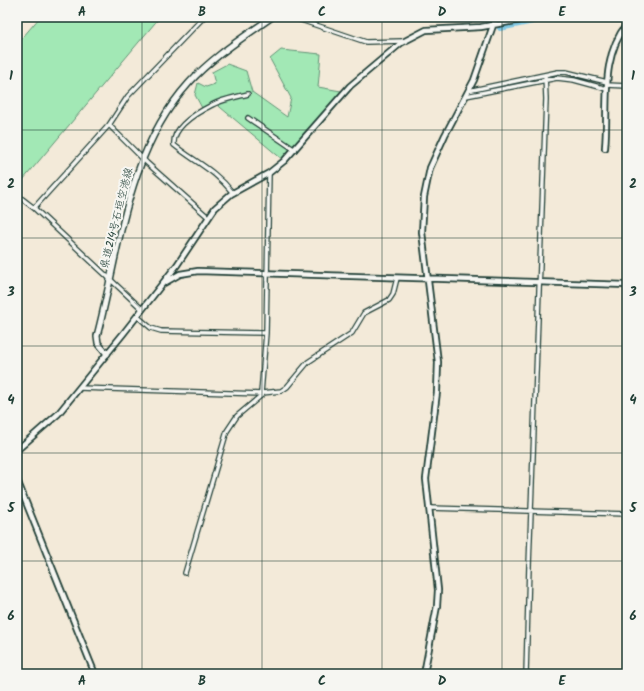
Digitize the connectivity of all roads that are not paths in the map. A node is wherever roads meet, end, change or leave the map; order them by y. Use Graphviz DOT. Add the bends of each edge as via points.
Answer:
graph roads {
  1 [pos="204,17"];
  2 [pos="272,17"];
  3 [pos="292,17"];
  4 [pos="496,17"];
  5 [pos="538,17"];
  6 [pos="627,24"];
  7 [pos="493,25"];
  8 [pos="404,41"];
  9 [pos="545,75"];
  10 [pos="545,80"];
  11 [pos="607,85"];
  12 [pos="627,86"];
  13 [pos="248,94"];
  14 [pos="467,94"];
  15 [pos="248,118"];
  16 [pos="109,125"];
  17 [pos="605,148"];
  18 [pos="295,150"];
  19 [pos="142,158"];
  20 [pos="270,173"];
  21 [pos="233,194"];
  22 [pos="17,195"];
  23 [pos="34,208"];
  24 [pos="208,217"];
  25 [pos="268,274"];
  26 [pos="397,278"];
  27 [pos="111,279"];
  28 [pos="428,280"];
  29 [pos="538,283"];
  30 [pos="161,285"];
  31 [pos="627,285"];
  32 [pos="142,309"];
  33 [pos="137,316"];
  34 [pos="266,333"];
  35 [pos="107,354"];
  36 [pos="79,388"];
  37 [pos="262,394"];
  38 [pos="17,450"];
  39 [pos="17,480"];
  40 [pos="429,508"];
  41 [pos="531,511"];
  42 [pos="627,514"];
  43 [pos="186,573"];
  44 [pos="95,674"];
  45 [pos="424,674"];
  46 [pos="526,674"];
  1 -- 16 [label="street" via="128,96"];
  2 -- 19 [label="main road, 県道214号石垣空港線" via="212,61 189,82 158,126"];
  3 -- 8 [label="street" via="366,42"];
  4 -- 7 [label="street"];
  5 -- 7 [label="street"];
  6 -- 11 [label="street" via="613,48"];
  7 -- 8 [label="street" via="426,30"];
  7 -- 14 [label="street"];
  8 -- 18 [label="street" via="350,86"];
  9 -- 10 [label="street"];
  9 -- 11 [label="street" via="566,72"];
  9 -- 14 [label="street"];
  10 -- 11 [label="street" via="564,78"];
  10 -- 14 [label="street"];
  10 -- 29 [label="street"];
  11 -- 12 [label="street"];
  11 -- 17 [label="street"];
  13 -- 21 [label="street" via="213,104 189,120 173,138 174,145 193,161 210,169 222,179"];
  14 -- 28 [label="street" via="440,144 426,184 422,232"];
  15 -- 18 [label="street"];
  16 -- 19 [label="street"];
  16 -- 23 [label="street"];
  18 -- 20 [label="street"];
  19 -- 24 [label="street"];
  19 -- 27 [label="main road, 県道214号石垣空港線" via="130,195"];
  20 -- 21 [label="street"];
  20 -- 25 [label="street"];
  21 -- 24 [label="street"];
  22 -- 23 [label="street"];
  23 -- 27 [label="street"];
  24 -- 30 [label="street"];
  25 -- 26 [label="street"];
  25 -- 30 [label="street" via="189,272 174,276"];
  25 -- 34 [label="street"];
  26 -- 28 [label="street"];
  26 -- 37 [label="street" via="394,294 389,300 364,313 352,333 308,362 288,387 281,391"];
  27 -- 32 [label="street"];
  27 -- 35 [label="main road, 県道214号石垣空港線" via="97,336 98,343"];
  28 -- 29 [label="street"];
  28 -- 40 [label="street" via="438,367 426,467"];
  29 -- 31 [label="street"];
  29 -- 41 [label="street"];
  30 -- 32 [label="street"];
  32 -- 33 [label="street"];
  33 -- 34 [label="street" via="151,328 161,331"];
  33 -- 35 [label="street"];
  34 -- 37 [label="street"];
  35 -- 36 [label="street"];
  36 -- 37 [label="street"];
  36 -- 38 [label="street" via="58,414"];
  37 -- 43 [label="street" via="237,416 227,431"];
  39 -- 44 [label="street"];
  40 -- 41 [label="street"];
  40 -- 45 [label="street" via="438,590"];
  41 -- 42 [label="street"];
  41 -- 46 [label="street"];
}
